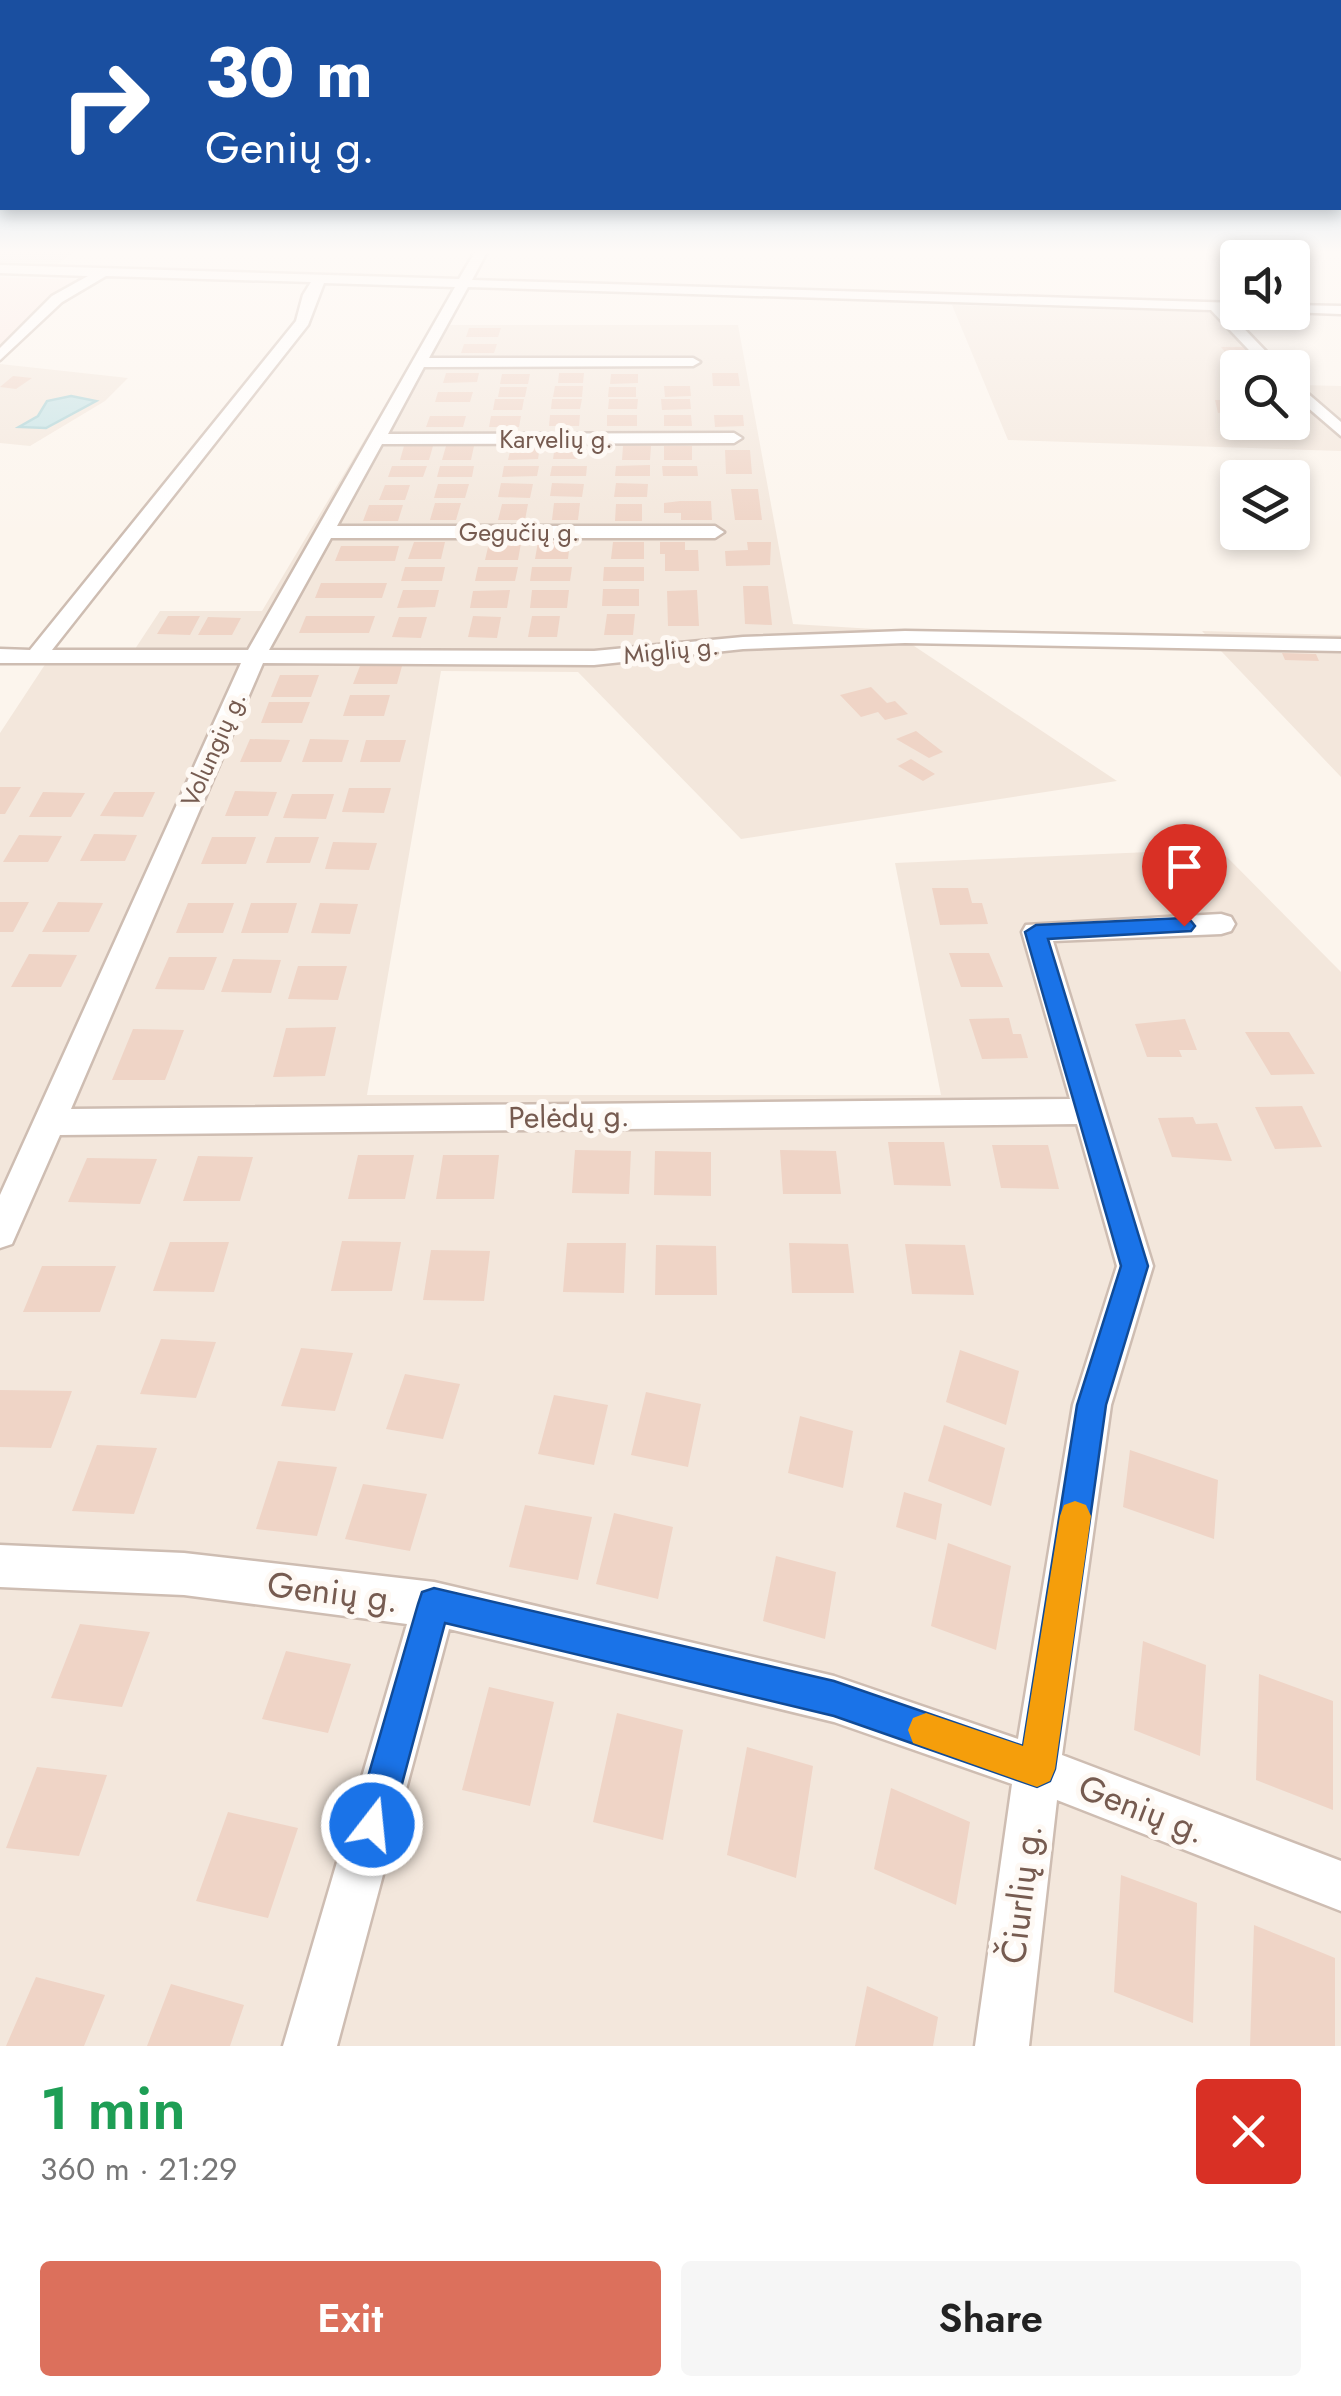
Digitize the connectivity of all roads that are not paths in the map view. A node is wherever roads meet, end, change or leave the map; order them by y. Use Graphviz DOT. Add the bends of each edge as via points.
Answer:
graph roads {
  1 [pos="284,345"];
  2 [pos="429,345"];
  3 [pos="693,362"];
  4 [pos="419,363"];
  5 [pos="1310,402"];
  6 [pos="1341,431"];
  7 [pos="734,438"];
  8 [pos="378,439"];
  9 [pos="323,532"];
  10 [pos="716,532"];
  11 [pos="1341,645"];
  12 [pos="0,656"];
  13 [pos="36,656"];
  14 [pos="255,657"];
  15 [pos="1221,924"];
  16 [pos="1089,1111"];
  17 [pos="50,1122"];
  18 [pos="0,1233"];
  19 [pos="0,1566"];
  20 [pos="434,1604"];
  21 [pos="1037,1769"];
  22 [pos="1341,1886"];
  23 [pos="310,2046"];
  24 [pos="1002,2046"];
  1 -- 13 [label="street"];
  2 -- 4 [label="street, Volungių g."];
  3 -- 4 [label="street"];
  4 -- 8 [label="street, Volungių g."];
  5 -- 6 [label="street"];
  7 -- 8 [label="street, Karvelių g."];
  8 -- 9 [label="street, Volungių g."];
  9 -- 10 [label="street, Gegučių g."];
  9 -- 14 [label="street, Volungių g."];
  11 -- 14 [label="street, Miglių g." via="906,637 744,642 594,658"];
  12 -- 13 [label="street, Miglių g."];
  13 -- 14 [label="street, Miglių g."];
  14 -- 17 [label="street, Volungių g."];
  15 -- 16 [label="street, Čiurlių g." via="1036,932"];
  16 -- 17 [label="street, Pelėdų g."];
  16 -- 21 [label="street, Čiurlių g." via="1135,1266 1092,1405"];
  17 -- 18 [label="street, Volungių g."];
  19 -- 20 [label="street, Genių g." via="184,1574"];
  20 -- 21 [label="street, Genių g." via="834,1698"];
  20 -- 23 [label="street"];
  21 -- 22 [label="street, Genių g."];
  21 -- 24 [label="street, Čiurlių g."];
}
